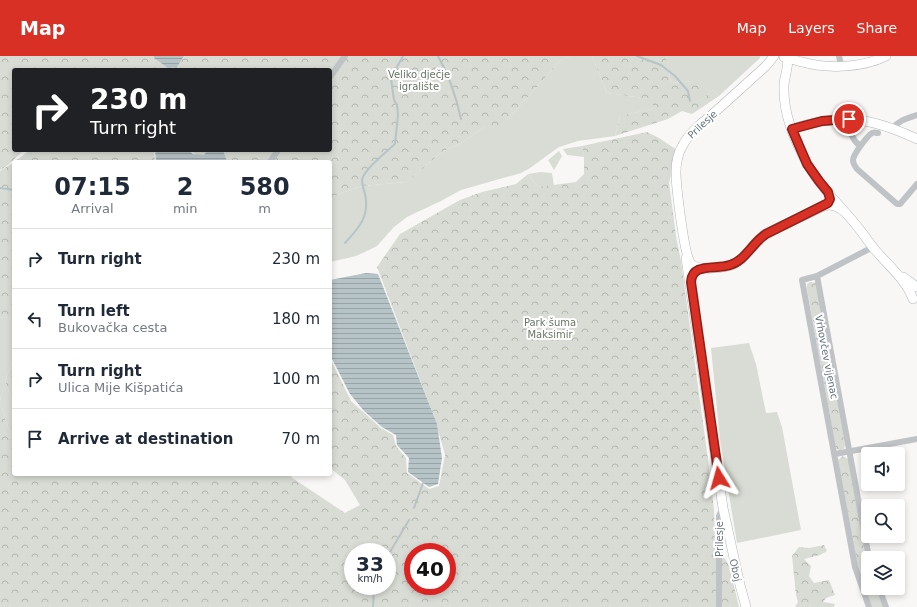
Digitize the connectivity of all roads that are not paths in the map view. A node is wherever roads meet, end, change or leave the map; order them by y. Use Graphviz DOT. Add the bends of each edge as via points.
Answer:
graph roads {
  1 [pos="345,56"];
  2 [pos="886,56"];
  3 [pos="788,57"];
  4 [pos="771,59"];
  5 [pos="840,61"];
  6 [pos="817,65"];
  7 [pos="332,74"];
  8 [pos="784,86"];
  9 [pos="917,115"];
  10 [pos="849,119"];
  11 [pos="893,128"];
  12 [pos="792,129"];
  13 [pos="878,133"];
  14 [pos="917,139"];
  15 [pos="862,144"];
  16 [pos="917,184"];
  17 [pos="828,192"];
  18 [pos="826,205"];
  19 [pos="846,213"];
  20 [pos="873,247"];
  21 [pos="686,253"];
  22 [pos="702,268"];
  23 [pos="894,270"];
  24 [pos="818,276"];
  25 [pos="691,282"];
  26 [pos="917,287"];
  27 [pos="915,296"];
  28 [pos="917,308"];
  29 [pos="917,439"];
  30 [pos="849,451"];
  31 [pos="835,454"];
  32 [pos="723,508"];
  33 [pos="868,551"];
  34 [pos="882,595"];
  35 [pos="719,607"];
  36 [pos="746,607"];
  37 [pos="870,607"];
  38 [pos="886,607"];
  1 -- 7 [label="street"];
  2 -- 5 [label="main road" via="869,62"];
  3 -- 4 [label="main road, Prilesje"];
  3 -- 6 [label="main road"];
  3 -- 8 [label="main road"];
  4 -- 21 [label="main road, Prilesje" via="690,135 680,151 676,172"];
  5 -- 6 [label="main road"];
  6 -- 8 [label="main road" via="793,68"];
  8 -- 12 [label="main road"];
  9 -- 11 [label="street" via="897,123"];
  10 -- 11 [label="main road" via="874,122"];
  10 -- 12 [label="main road" via="822,121"];
  10 -- 15 [label="street" via="854,138"];
  11 -- 14 [label="main road"];
  12 -- 17 [label="main road" via="807,164"];
  13 -- 15 [label="street" via="872,133"];
  15 -- 16 [label="street" via="853,157 854,164 897,204 900,204"];
  17 -- 18 [label="main road" via="830,199"];
  17 -- 19 [label="main road"];
  18 -- 19 [label="main road" via="836,206"];
  18 -- 22 [label="main road" via="766,234 734,264"];
  19 -- 20 [label="main road"];
  20 -- 23 [label="main road"];
  20 -- 24 [label="street, Vrhovčev vijenac"];
  21 -- 22 [label="main road" via="691,264"];
  21 -- 25 [label="main road, Prilesje"];
  22 -- 25 [label="main road" via="694,273"];
  23 -- 26 [label="main road"];
  23 -- 27 [label="main road"];
  24 -- 30 [label="street, Vrhovčev vijenac"];
  24 -- 31 [label="street, Vrhovčev vijenac" via="802,280"];
  25 -- 32 [label="main road, Prilesje"];
  27 -- 28 [label="main road" via="914,304"];
  29 -- 30 [label="street"];
  30 -- 31 [label="street"];
  30 -- 33 [label="street, Vrhovčev vijenac"];
  31 -- 37 [label="street, Vrhovčev vijenac" via="855,567"];
  32 -- 35 [label="street, Prilesje" via="719,516"];
  32 -- 36 [label="main road, Oboj"];
  34 -- 38 [label="street"];
}
